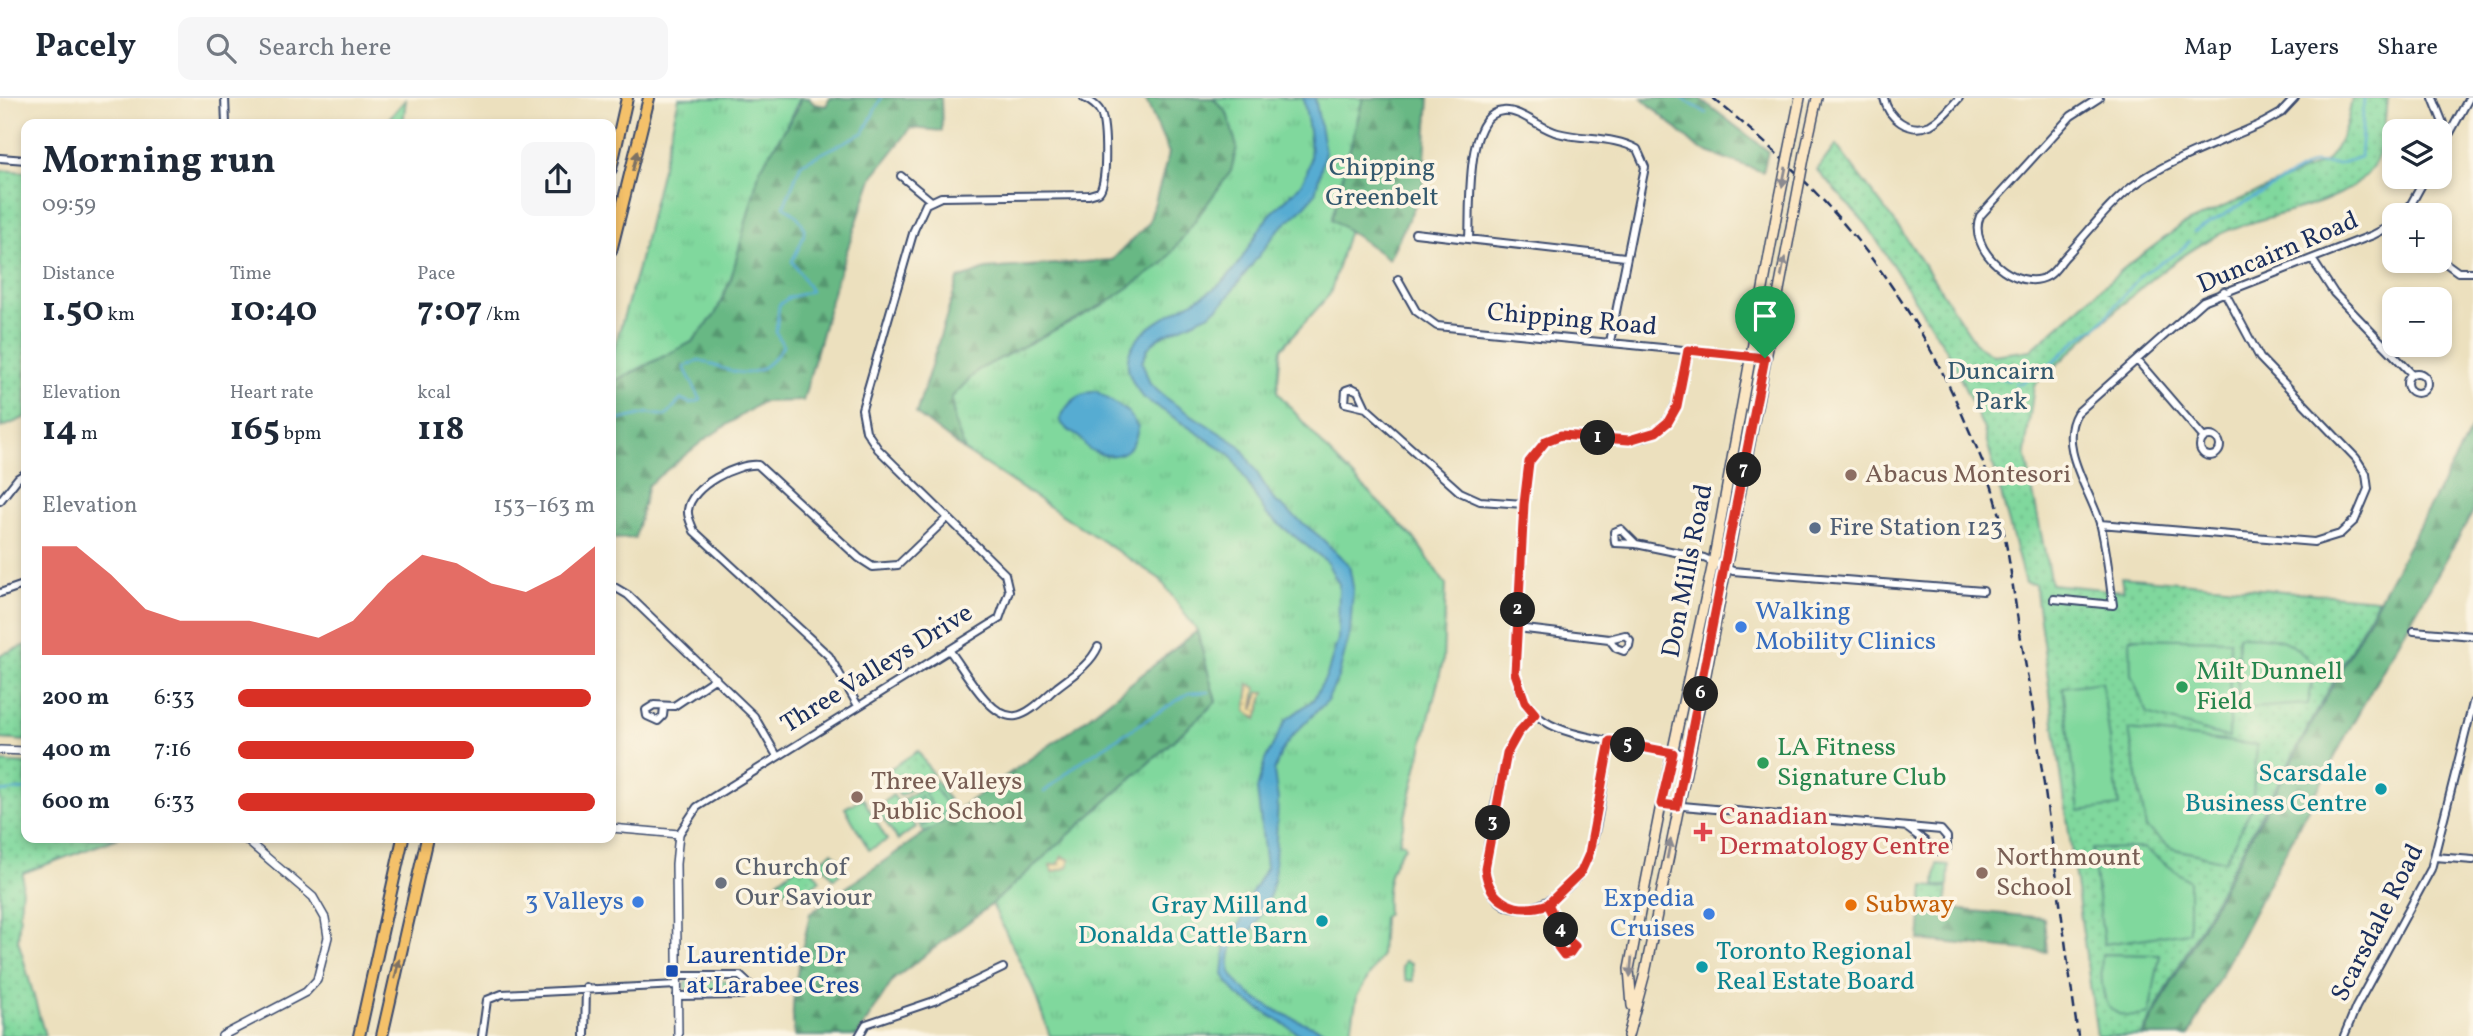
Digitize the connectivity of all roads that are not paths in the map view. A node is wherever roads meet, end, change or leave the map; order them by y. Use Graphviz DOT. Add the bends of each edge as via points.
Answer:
graph roads {
  1 [pos="225,98"];
  2 [pos="627,98"];
  3 [pos="649,98"];
  4 [pos="1084,98"];
  5 [pos="1800,98"];
  6 [pos="1817,98"];
  7 [pos="1884,98"];
  8 [pos="1959,98"];
  9 [pos="2099,98"];
  10 [pos="2295,98"];
  11 [pos="2433,98"];
  12 [pos="2469,98"];
  13 [pos="226,119"];
  14 [pos="2441,119"];
  15 [pos="2452,128"];
  16 [pos="616,147"];
  17 [pos="0,158"];
  18 [pos="21,160"];
  19 [pos="901,176"];
  20 [pos="930,200"];
  21 [pos="2382,229"];
  22 [pos="616,231"];
  23 [pos="1415,233"];
  24 [pos="1469,238"];
  25 [pos="1625,257"];
  26 [pos="2312,259"];
  27 [pos="2452,268"];
  28 [pos="2473,272"];
  29 [pos="1398,279"];
  30 [pos="2224,291"];
  31 [pos="1610,342"];
  32 [pos="1688,350"];
  33 [pos="1752,356"];
  34 [pos="1765,358"];
  35 [pos="2137,360"];
  36 [pos="2412,374"];
  37 [pos="1366,408"];
  38 [pos="2204,438"];
  39 [pos="21,476"];
  40 [pos="0,501"];
  41 [pos="1524,504"];
  42 [pos="946,519"];
  43 [pos="2100,523"];
  44 [pos="1636,544"];
  45 [pos="1713,563"];
  46 [pos="1725,568"];
  47 [pos="21,586"];
  48 [pos="616,588"];
  49 [pos="1983,591"];
  50 [pos="0,593"];
  51 [pos="2054,599"];
  52 [pos="1700,624"];
  53 [pos="1713,627"];
  54 [pos="1517,628"];
  55 [pos="2414,631"];
  56 [pos="2473,636"];
  57 [pos="1609,639"];
  58 [pos="1098,647"];
  59 [pos="949,650"];
  60 [pos="716,678"];
  61 [pos="1688,681"];
  62 [pos="1704,684"];
  63 [pos="2473,703"];
  64 [pos="858,704"];
  65 [pos="664,707"];
  66 [pos="1535,714"];
  67 [pos="1610,741"];
  68 [pos="0,750"];
  69 [pos="21,751"];
  70 [pos="1673,753"];
  71 [pos="1689,754"];
  72 [pos="777,756"];
  73 [pos="1661,804"];
  74 [pos="1677,806"];
  75 [pos="1906,827"];
  76 [pos="616,828"];
  77 [pos="679,834"];
  78 [pos="250,843"];
  79 [pos="402,843"];
  80 [pos="426,843"];
  81 [pos="2435,858"];
  82 [pos="2473,860"];
  83 [pos="1548,904"];
  84 [pos="1564,936"];
  85 [pos="1003,968"];
  86 [pos="677,976"];
  87 [pos="677,985"];
  88 [pos="586,987"];
  89 [pos="677,996"];
  90 [pos="1632,1011"];
  91 [pos="222,1036"];
  92 [pos="359,1036"];
  93 [pos="382,1036"];
  94 [pos="482,1036"];
  95 [pos="585,1036"];
  96 [pos="678,1036"];
  97 [pos="859,1036"];
  98 [pos="1628,1036"];
  99 [pos="2344,1036"];
  1 -- 13 [label="street"];
  2 -- 16 [label="highway"];
  22 -- 3 [label="highway, one-way"];
  4 -- 20 [label="street" via="1100,110 1103,122 1105,177 1098,192"];
  5 -- 33 [label="main road, Don Mills Road, one-way, bridge"];
  34 -- 6 [label="main road, Don Mills Road, one-way, bridge"];
  7 -- 8 [label="street" via="1889,113 1900,124 1920,126 1945,114"];
  9 -- 10 [label="street" via="2071,116 1980,216 1978,240 2013,275 2028,281 2049,275 2132,187 2263,123"];
  11 -- 14 [label="street"];
  12 -- 15 [label="street"];
  17 -- 18 [label="street"];
  19 -- 20 [label="street"];
  20 -- 42 [label="street, Three Valleys Drive" via="914,230 863,409 866,431 878,449"];
  21 -- 26 [label="street, Duncairn Road"];
  23 -- 24 [label="street"];
  24 -- 25 [label="street"];
  24 -- 25 [label="street" via="1476,136 1486,120 1506,111 1552,131 1623,143 1641,152 1644,172"];
  25 -- 31 [label="street"];
  26 -- 30 [label="street, Duncairn Road"];
  26 -- 36 [label="street" via="2334,293"];
  27 -- 28 [label="street"];
  29 -- 31 [label="street, Chipping Road" via="1416,311 1437,326"];
  30 -- 35 [label="street, Duncairn Road" via="2203,301"];
  30 -- 43 [label="street" via="2260,358 2363,468 2368,489 2360,512 2340,534 2314,542"];
  31 -- 32 [label="street, Chipping Road"];
  32 -- 33 [label="street, Chipping Road"];
  32 -- 41 [label="street" via="1677,406 1663,427 1640,440 1570,435 1546,441 1529,462"];
  33 -- 34 [label="street, Chipping Road"];
  33 -- 45 [label="main road, Don Mills Road"];
  34 -- 46 [label="main road, Don Mills Road"];
  35 -- 38 [label="street"];
  35 -- 43 [label="street, Duncairn Road" via="2077,413 2070,429"];
  37 -- 41 [label="street" via="1460,492 1480,501"];
  39 -- 40 [label="street"];
  41 -- 54 [label="street"];
  42 -- 59 [label="street, Three Valleys Drive" via="1004,574 1009,591 999,619"];
  42 -- 64 [label="street" via="898,565 881,568 859,558 758,465 734,470 701,488 690,503 687,512 694,531 829,656"];
  43 -- 51 [label="street, Duncairn Road" via="2113,605"];
  44 -- 45 [label="street"];
  45 -- 46 [label="street"];
  45 -- 52 [label="main road, Don Mills Road"];
  46 -- 49 [label="street"];
  46 -- 53 [label="main road, Don Mills Road"];
  47 -- 50 [label="street"];
  48 -- 60 [label="street"];
  52 -- 53 [label="main road"];
  52 -- 61 [label="main road, Don Mills Road"];
  53 -- 62 [label="main road, Don Mills Road"];
  54 -- 57 [label="street"];
  54 -- 66 [label="street" via="1517,684"];
  55 -- 56 [label="street"];
  58 -- 59 [label="street" via="1089,661 1016,716 1000,714 990,706"];
  59 -- 64 [label="street, Three Valleys Drive"];
  60 -- 65 [label="street" via="674,706"];
  60 -- 72 [label="street" via="754,716"];
  61 -- 62 [label="main road"];
  61 -- 70 [label="main road, Don Mills Road"];
  62 -- 71 [label="main road, Don Mills Road"];
  63 -- 81 [label="street, Scarsdale Road"];
  64 -- 72 [label="street, Three Valleys Drive"];
  66 -- 67 [label="street" via="1558,729"];
  66 -- 83 [label="street" via="1507,753 1485,869 1490,888 1502,903 1531,909"];
  67 -- 70 [label="street"];
  67 -- 83 [label="street" via="1589,854 1581,872"];
  68 -- 69 [label="street"];
  70 -- 71 [label="street"];
  70 -- 73 [label="main road, Don Mills Road"];
  71 -- 74 [label="main road, Don Mills Road"];
  72 -- 77 [label="street, Three Valleys Drive" via="697,807"];
  73 -- 74 [label="street"];
  73 -- 90 [label="main road, Don Mills Road, one-way" via="1629,969"];
  74 -- 75 [label="street"];
  90 -- 74 [label="main road, Don Mills Road, one-way" via="1645,973"];
  75 -- 75 [label="street" via="1938,851 1947,848 1941,830"];
  76 -- 77 [label="street"];
  77 -- 86 [label="street"];
  78 -- 91 [label="street" via="313,897 321,908 328,937 317,980 306,992"];
  79 -- 92 [label="highway"];
  93 -- 80 [label="highway, one-way"];
  81 -- 82 [label="street"];
  81 -- 99 [label="street, Scarsdale Road"];
  83 -- 84 [label="street"];
  85 -- 97 [label="street" via="934,1001 866,1024"];
  86 -- 87 [label="street"];
  86 -- 89 [label="street" via="740,976 750,985 742,995"];
  87 -- 88 [label="street"];
  87 -- 89 [label="street"];
  88 -- 94 [label="street" via="502,994 487,1000"];
  88 -- 95 [label="street"];
  89 -- 96 [label="street"];
  90 -- 98 [label="main road, Don Mills Road"];
}
